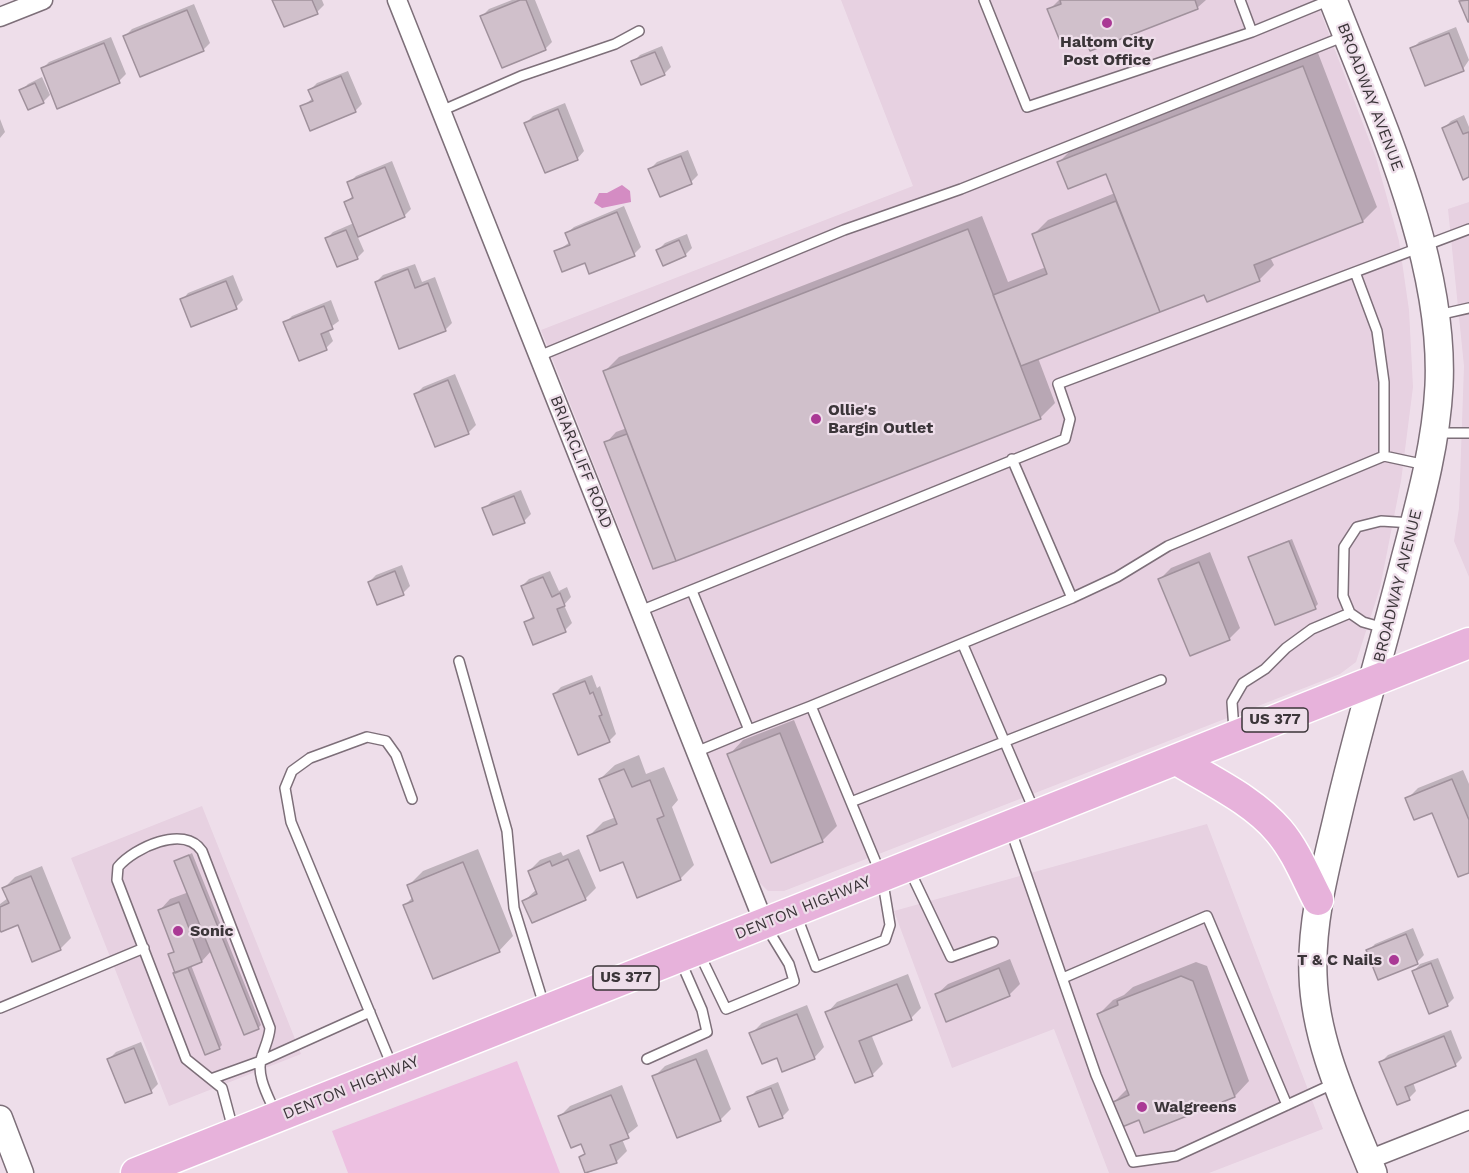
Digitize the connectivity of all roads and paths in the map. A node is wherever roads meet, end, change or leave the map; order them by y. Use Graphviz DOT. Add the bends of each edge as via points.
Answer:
graph roads {
  1 [pos="43,0"];
  2 [pos="397,0"];
  3 [pos="984,0"];
  4 [pos="1240,0"];
  5 [pos="1331,0"];
  6 [pos="0,17"];
  7 [pos="639,31"];
  8 [pos="1252,32"];
  9 [pos="1347,36"];
  10 [pos="441,111"];
  11 [pos="1469,229"];
  12 [pos="1421,247"];
  13 [pos="1355,272"];
  14 [pos="1469,308"];
  15 [pos="1435,315"];
  16 [pos="539,356"];
  17 [pos="1435,433"];
  18 [pos="1469,433"];
  19 [pos="1383,456"];
  20 [pos="1012,459"];
  21 [pos="1428,465"];
  22 [pos="1414,524"];
  23 [pos="692,591"];
  24 [pos="1072,598"];
  25 [pos="640,611"];
  26 [pos="1350,613"];
  27 [pos="1387,629"];
  28 [pos="1469,643"];
  29 [pos="963,645"];
  30 [pos="459,661"];
  31 [pos="1161,680"];
  32 [pos="1374,681"];
  33 [pos="811,706"];
  34 [pos="749,730"];
  35 [pos="1235,736"];
  36 [pos="1004,742"];
  37 [pos="696,752"];
  38 [pos="1177,760"];
  39 [pos="412,799"];
  40 [pos="851,802"];
  41 [pos="1023,821"];
  42 [pos="895,872"];
  43 [pos="1318,900"];
  44 [pos="795,911"];
  45 [pos="764,923"];
  46 [pos="993,942"];
  47 [pos="144,948"];
  48 [pos="688,953"];
  49 [pos="1063,978"];
  50 [pos="0,1008"];
  51 [pos="546,1010"];
  52 [pos="370,1012"];
  53 [pos="647,1059"];
  54 [pos="261,1061"];
  55 [pos="394,1071"];
  56 [pos="211,1078"];
  57 [pos="1337,1082"];
  58 [pos="1287,1105"];
  59 [pos="277,1117"];
  60 [pos="0,1118"];
  61 [pos="1469,1120"];
  62 [pos="234,1134"];
  63 [pos="1370,1167"];
  64 [pos="21,1173"];
  65 [pos="136,1173"];
  1 -- 6 [label="street"];
  2 -- 10 [label="street, BRIARCLIFF ROAD"];
  3 -- 8 [label="lane" via="1027,107"];
  4 -- 8 [label="lane"];
  5 -- 8 [label="lane"];
  5 -- 9 [label="main road, BROADWAY AVENUE"];
  7 -- 10 [label="lane" via="615,44 521,76"];
  9 -- 12 [label="main road, BROADWAY AVENUE" via="1398,164"];
  9 -- 16 [label="lane" via="961,189 844,230"];
  10 -- 16 [label="street, BRIARCLIFF ROAD"];
  11 -- 12 [label="lane"];
  12 -- 13 [label="lane"];
  12 -- 15 [label="main road, BROADWAY AVENUE"];
  13 -- 19 [label="lane" via="1377,331 1384,382"];
  13 -- 20 [label="lane" via="1058,384 1070,419 1065,439"];
  14 -- 15 [label="lane"];
  15 -- 17 [label="main road, BROADWAY AVENUE" via="1439,383"];
  16 -- 25 [label="street, BRIARCLIFF ROAD"];
  17 -- 18 [label="lane"];
  17 -- 21 [label="main road, BROADWAY AVENUE"];
  19 -- 21 [label="lane"];
  19 -- 24 [label="lane" via="1168,546"];
  20 -- 23 [label="lane"];
  20 -- 24 [label="lane"];
  21 -- 22 [label="main road, BROADWAY AVENUE"];
  22 -- 26 [label="lane" via="1381,521 1357,527 1344,547 1343,596"];
  22 -- 27 [label="main road, BROADWAY AVENUE"];
  23 -- 25 [label="lane"];
  23 -- 34 [label="lane"];
  24 -- 29 [label="lane"];
  25 -- 37 [label="street, BRIARCLIFF ROAD"];
  26 -- 27 [label="lane" via="1363,622"];
  26 -- 35 [label="lane" via="1312,629 1265,669 1243,682 1232,702"];
  27 -- 32 [label="main road, BROADWAY AVENUE"];
  28 -- 32 [label="main road, DENTON HIGHWAY / US 377"];
  29 -- 33 [label="lane"];
  29 -- 36 [label="lane"];
  30 -- 51 [label="lane" via="507,831 514,909"];
  31 -- 36 [label="lane"];
  32 -- 35 [label="main road, DENTON HIGHWAY / US 377"];
  32 -- 43 [label="main road, BROADWAY AVENUE"];
  33 -- 34 [label="lane"];
  33 -- 40 [label="lane"];
  34 -- 37 [label="lane"];
  35 -- 38 [label="main road, DENTON HIGHWAY / US 377"];
  36 -- 40 [label="lane"];
  36 -- 41 [label="lane"];
  37 -- 45 [label="street, BRIARCLIFF ROAD"];
  38 -- 41 [label="main road, DENTON HIGHWAY / US 377"];
  38 -- 43 [label="main road" via="1242,800 1280,832"];
  39 -- 52 [label="lane" via="396,755 386,741 367,737 310,758 292,771 285,788 291,822"];
  40 -- 42 [label="lane"];
  41 -- 42 [label="main road, DENTON HIGHWAY / US 377"];
  41 -- 49 [label="lane"];
  42 -- 44 [label="main road, DENTON HIGHWAY / US 377"];
  42 -- 44 [label="lane" via="885,940 816,967"];
  42 -- 46 [label="lane" via="951,957"];
  43 -- 57 [label="main road, BROADWAY AVENUE" via="1313,981 1318,1022"];
  44 -- 45 [label="main road, DENTON HIGHWAY / US 377"];
  45 -- 48 [label="main road, DENTON HIGHWAY / US 377"];
  45 -- 48 [label="lane" via="789,963 794,981 726,1009"];
  47 -- 50 [label="lane"];
  47 -- 54 [label="lane" via="117,880 118,867 133,852 158,843 189,839 197,843 213,874 270,1028"];
  47 -- 56 [label="lane" via="186,1059"];
  48 -- 51 [label="main road, DENTON HIGHWAY / US 377"];
  48 -- 53 [label="lane" via="707,1032"];
  49 -- 58 [label="lane" via="1207,916"];
  49 -- 58 [label="lane" via="1096,1075 1133,1162 1176,1156"];
  51 -- 55 [label="main road, DENTON HIGHWAY / US 377"];
  52 -- 54 [label="lane"];
  52 -- 55 [label="lane"];
  54 -- 56 [label="lane"];
  54 -- 59 [label="lane" via="263,1084"];
  55 -- 59 [label="main road, DENTON HIGHWAY / US 377"];
  56 -- 62 [label="lane" via="222,1088"];
  57 -- 58 [label="lane"];
  57 -- 63 [label="main road, BROADWAY AVENUE"];
  59 -- 62 [label="main road, DENTON HIGHWAY / US 377"];
  60 -- 64 [label="street"];
  61 -- 63 [label="street"];
  62 -- 65 [label="main road, DENTON HIGHWAY / US 377"];
}
